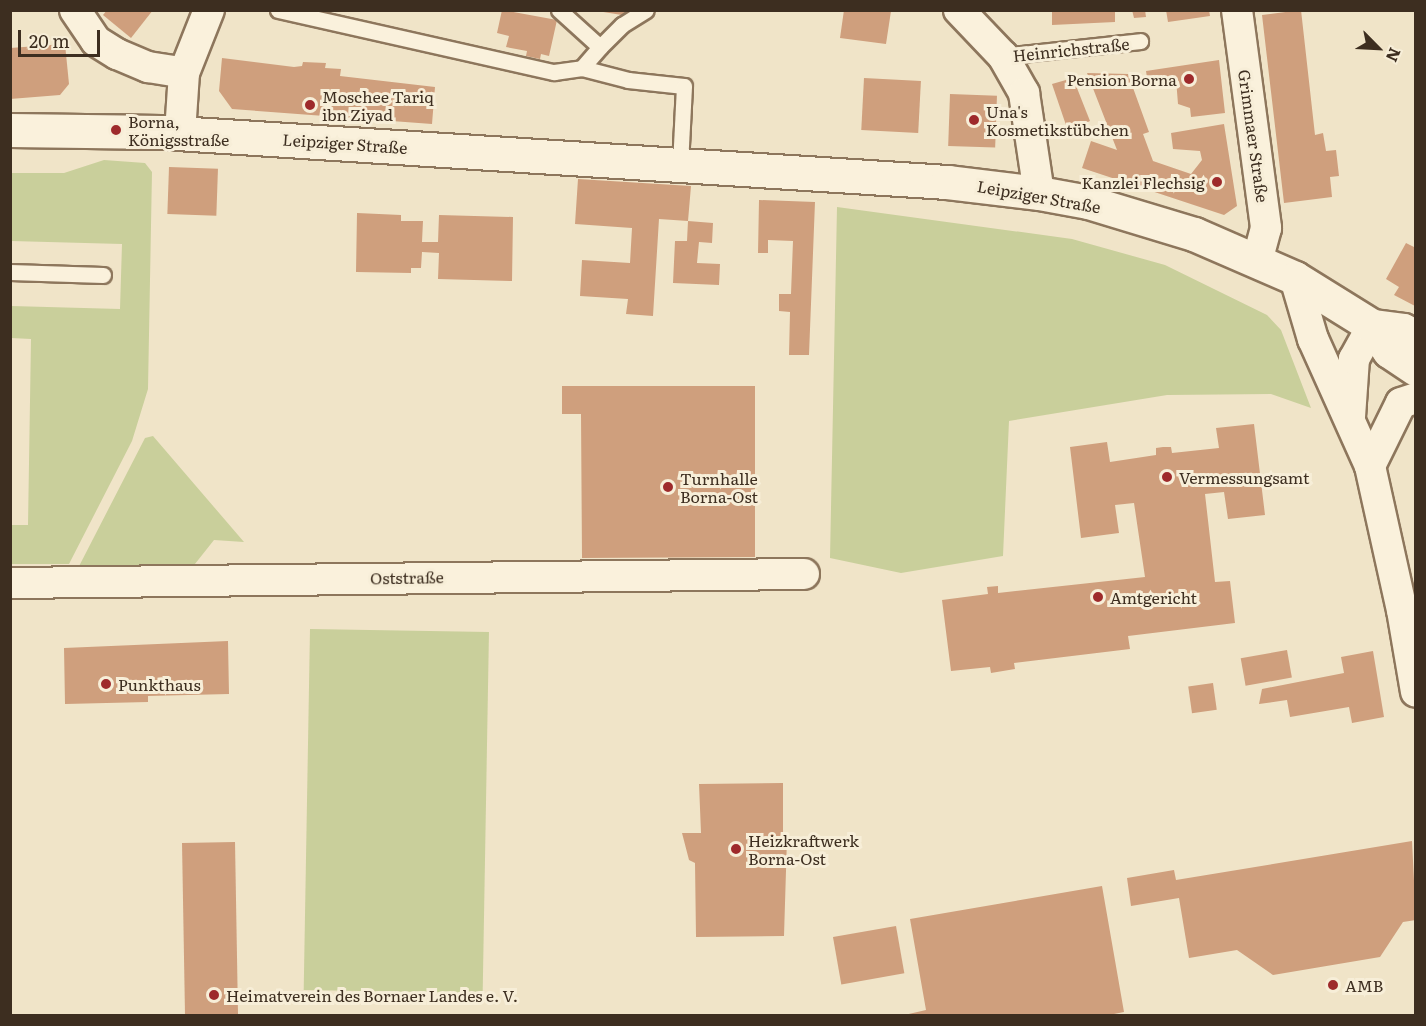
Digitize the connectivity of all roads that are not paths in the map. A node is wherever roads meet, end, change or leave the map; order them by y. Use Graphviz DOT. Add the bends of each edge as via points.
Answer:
graph roads {
  1 [pos="75,10"];
  2 [pos="209,10"];
  3 [pos="278,10"];
  4 [pos="559,10"];
  5 [pos="646,10"];
  6 [pos="959,10"];
  7 [pos="1237,10"];
  8 [pos="1140,42"];
  9 [pos="600,47"];
  10 [pos="1003,56"];
  11 [pos="582,68"];
  12 [pos="184,73"];
  13 [pos="10,130"];
  14 [pos="180,133"];
  15 [pos="680,164"];
  16 [pos="1039,194"];
  17 [pos="1257,261"];
  18 [pos="10,272"];
  19 [pos="103,275"];
  20 [pos="1295,278"];
  21 [pos="1372,326"];
  22 [pos="1416,336"];
  23 [pos="1416,369"];
  24 [pos="1416,398"];
  25 [pos="1349,420"];
  26 [pos="1370,466"];
  27 [pos="804,574"];
  28 [pos="10,583"];
  29 [pos="1416,692"];
  1 -- 12 [label="street" via="96,41 117,54 148,67"];
  2 -- 12 [label="street"];
  3 -- 11 [label="lane" via="554,72"];
  4 -- 9 [label="lane"];
  5 -- 9 [label="lane"];
  6 -- 10 [label="street, Heinrichstraße"];
  7 -- 17 [label="street, Grimmaer Straße" via="1266,228"];
  8 -- 10 [label="lane, Heinrichstraße"];
  9 -- 11 [label="lane"];
  10 -- 16 [label="street, Heinrichstraße" via="1024,93"];
  11 -- 15 [label="lane" via="628,80 684,87"];
  12 -- 14 [label="street"];
  13 -- 14 [label="street, Leipziger Straße"];
  14 -- 15 [label="street, Leipziger Straße"];
  15 -- 16 [label="street, Leipziger Straße" via="947,182"];
  16 -- 17 [label="street, Leipziger Straße" via="1140,217"];
  17 -- 20 [label="street, Leipziger Straße"];
  18 -- 19 [label="lane"];
  20 -- 21 [label="street, Leipziger Straße"];
  20 -- 25 [label="street" via="1313,339"];
  21 -- 22 [label="street, Leipziger Straße" via="1404,330"];
  21 -- 23 [label="street, Leipziger Straße" via="1389,351"];
  21 -- 25 [label="street" via="1354,358"];
  24 -- 26 [label="street" via="1401,403"];
  25 -- 26 [label="street"];
  26 -- 29 [label="street"];
  27 -- 28 [label="street, Oststraße"];
}
